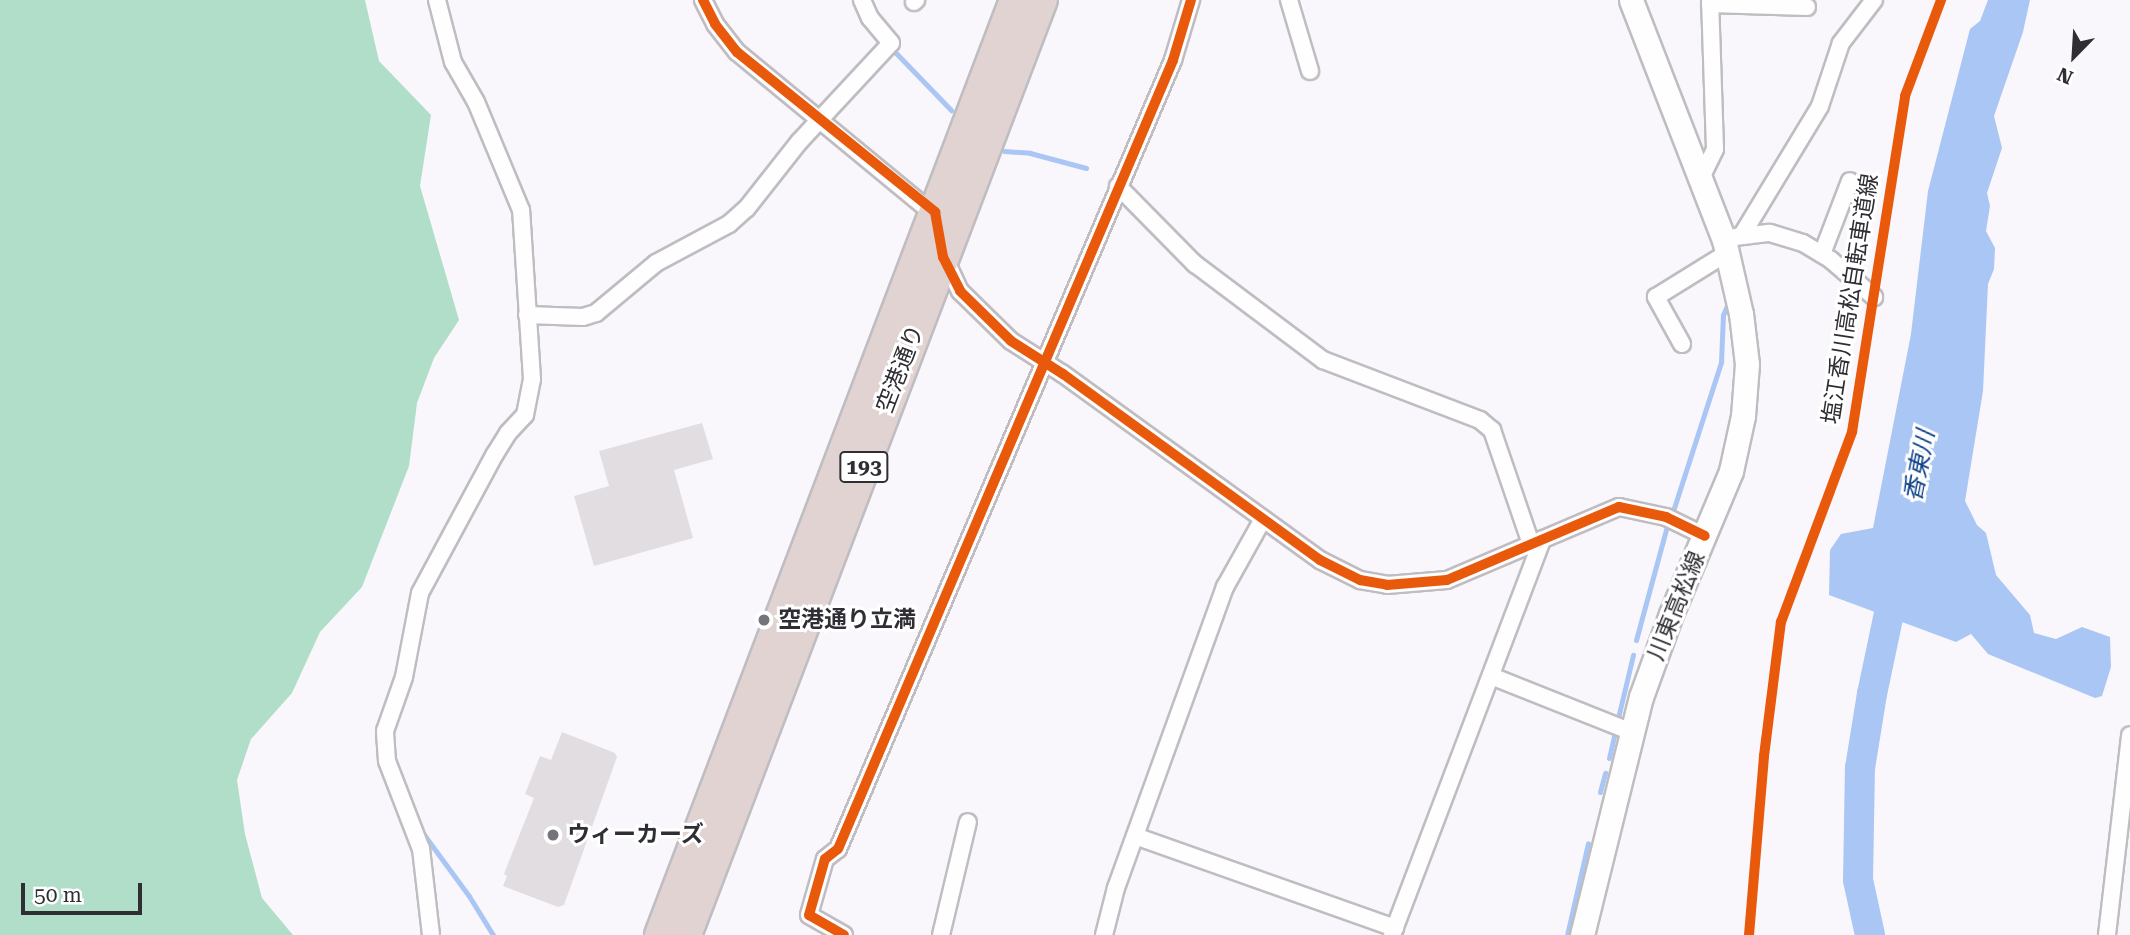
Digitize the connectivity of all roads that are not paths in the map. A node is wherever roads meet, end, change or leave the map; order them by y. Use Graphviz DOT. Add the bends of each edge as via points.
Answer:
graph roads {
  1 [pos="437,0"];
  2 [pos="703,0"];
  3 [pos="862,0"];
  4 [pos="1014,0"];
  5 [pos="1042,0"];
  6 [pos="1191,0"];
  7 [pos="1289,0"];
  8 [pos="1631,0"];
  9 [pos="1874,0"];
  10 [pos="1710,2"];
  11 [pos="1807,7"];
  12 [pos="1310,71"];
  13 [pos="820,121"];
  14 [pos="1701,178"];
  15 [pos="1850,181"];
  16 [pos="1118,186"];
  17 [pos="935,212"];
  18 [pos="1731,243"];
  19 [pos="1822,254"];
  20 [pos="943,257"];
  21 [pos="1874,297"];
  22 [pos="527,315"];
  23 [pos="1682,344"];
  24 [pos="1043,362"];
  25 [pos="1263,519"];
  26 [pos="1705,536"];
  27 [pos="1536,542"];
  28 [pos="1490,676"];
  29 [pos="1632,733"];
  30 [pos="2130,736"];
  31 [pos="968,822"];
  32 [pos="1135,836"];
  33 [pos="815,918"];
  34 [pos="1393,931"];
  35 [pos="431,935"];
  36 [pos="659,935"];
  37 [pos="687,935"];
  38 [pos="812,935"];
  39 [pos="844,935"];
  40 [pos="941,935"];
  41 [pos="1104,935"];
  42 [pos="1582,935"];
  43 [pos="2108,935"];
  1 -- 22 [label="street" via="453,62 521,210"];
  2 -- 13 [label="street" via="737,52"];
  3 -- 13 [label="street" via="891,43"];
  4 -- 17 [label="highway, 空港通り / 193"];
  5 -- 20 [label="highway, 空港通り / 193"];
  6 -- 16 [label="street" via="1173,60"];
  7 -- 12 [label="street"];
  8 -- 14 [label="main road, 川東高松線"];
  9 -- 18 [label="street" via="1841,43 1820,106"];
  10 -- 11 [label="street"];
  10 -- 14 [label="street" via="1715,149"];
  13 -- 17 [label="street"];
  13 -- 22 [label="street" via="729,224 656,263 596,313 583,317"];
  14 -- 18 [label="main road, 川東高松線"];
  15 -- 19 [label="street"];
  16 -- 24 [label="street"];
  16 -- 27 [label="street" via="1195,264 1323,359 1480,420 1492,430"];
  17 -- 20 [label="street"];
  17 -- 36 [label="highway, 空港通り / 193"];
  18 -- 19 [label="street" via="1770,233"];
  18 -- 23 [label="street" via="1656,297"];
  18 -- 26 [label="main road, 川東高松線" via="1747,364 1743,416 1731,471"];
  19 -- 21 [label="street"];
  20 -- 24 [label="street" via="960,291 1010,341"];
  20 -- 37 [label="highway, 空港通り / 193"];
  22 -- 35 [label="street" via="532,379 525,415 495,454 420,593 404,677 385,731 387,761 421,849"];
  24 -- 25 [label="street"];
  24 -- 33 [label="street" via="838,849 825,859 808,909"];
  25 -- 27 [label="street" via="1320,560 1360,580 1387,585 1447,580"];
  25 -- 32 [label="street" via="1225,587"];
  26 -- 27 [label="street" via="1666,517 1619,508"];
  26 -- 29 [label="main road, 川東高松線" via="1671,614"];
  27 -- 28 [label="street"];
  28 -- 29 [label="street"];
  28 -- 34 [label="street"];
  29 -- 42 [label="main road, 川東高松線"];
  30 -- 43 [label="street"];
  31 -- 40 [label="street"];
  32 -- 34 [label="street"];
  32 -- 41 [label="street"];
  33 -- 38 [label="street"];
  33 -- 39 [label="street"];
}
